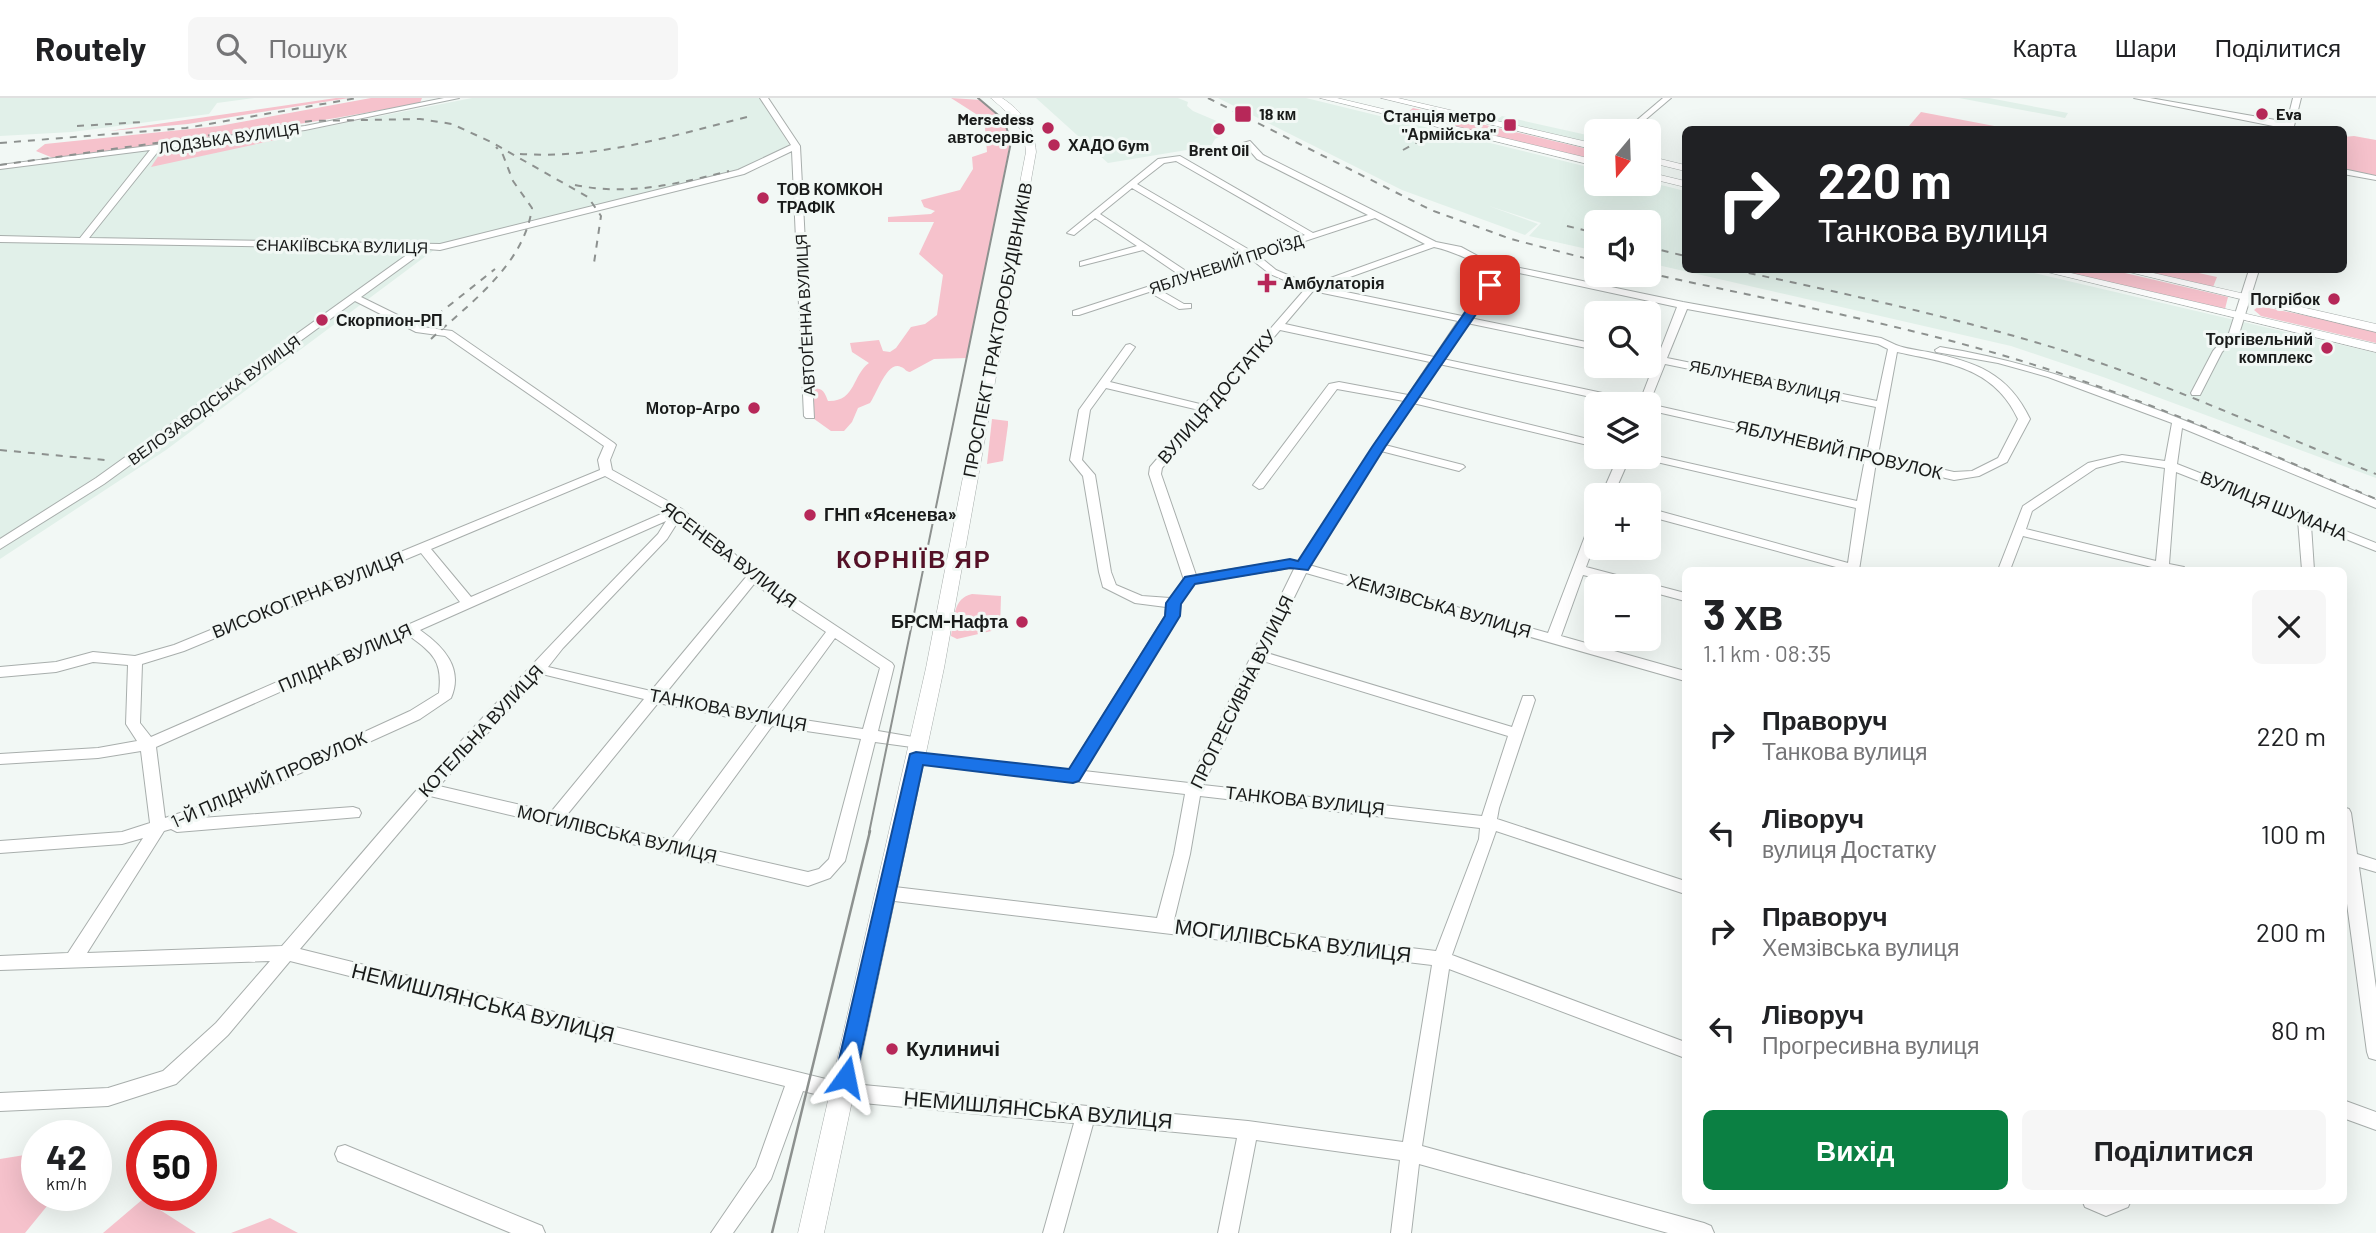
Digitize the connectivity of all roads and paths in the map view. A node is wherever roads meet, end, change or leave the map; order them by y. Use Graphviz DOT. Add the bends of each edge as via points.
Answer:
graph roads {
  1 [pos="455,98"];
  2 [pos="764,98"];
  3 [pos="996,98"];
  4 [pos="1325,98"];
  5 [pos="1386,98"];
  6 [pos="1667,98"];
  7 [pos="2138,98"];
  8 [pos="2298,98"];
  9 [pos="1414,104"];
  10 [pos="1395,115"];
  11 [pos="1642,119"];
  12 [pos="2284,126"];
  13 [pos="2289,126"];
  14 [pos="1247,143"];
  15 [pos="1584,144"];
  16 [pos="796,146"];
  17 [pos="157,148"];
  18 [pos="1584,160"];
  19 [pos="1661,162"];
  20 [pos="0,167"];
  21 [pos="1682,167"];
  22 [pos="2347,172"];
  23 [pos="1661,178"];
  24 [pos="2376,178"];
  25 [pos="1682,183"];
  26 [pos="1131,184"];
  27 [pos="1095,214"];
  28 [pos="1376,215"];
  29 [pos="1071,233"];
  30 [pos="1313,236"];
  31 [pos="0,239"];
  32 [pos="82,241"];
  33 [pos="1433,244"];
  34 [pos="423,248"];
  35 [pos="1142,248"];
  36 [pos="1253,256"];
  37 [pos="1083,264"];
  38 [pos="1503,267"];
  39 [pos="2058,273"];
  40 [pos="2140,273"];
  41 [pos="2253,273"];
  42 [pos="1189,277"];
  43 [pos="1311,288"];
  44 [pos="1151,289"];
  45 [pos="2246,297"];
  46 [pos="356,298"];
  47 [pos="1683,305"];
  48 [pos="1188,306"];
  49 [pos="1076,313"];
  50 [pos="2241,316"];
  51 [pos="1464,320"];
  52 [pos="1278,326"];
  53 [pos="2376,328"];
  54 [pos="1881,341"];
  55 [pos="1584,344"];
  56 [pos="1130,347"];
  57 [pos="1893,348"];
  58 [pos="2376,348"];
  59 [pos="1661,360"];
  60 [pos="1438,361"];
  61 [pos="1104,384"];
  62 [pos="1584,393"];
  63 [pos="2196,393"];
  64 [pos="1411,399"];
  65 [pos="1882,405"];
  66 [pos="1207,409"];
  67 [pos="1661,410"];
  68 [pos="810,416"];
  69 [pos="2178,421"];
  70 [pos="1584,441"];
  71 [pos="1378,447"];
  72 [pos="1871,457"];
  73 [pos="1661,460"];
  74 [pos="2172,466"];
  75 [pos="1459,467"];
  76 [pos="606,472"];
  77 [pos="1259,485"];
  78 [pos="2376,504"];
  79 [pos="1861,506"];
  80 [pos="678,512"];
  81 [pos="1661,516"];
  82 [pos="2304,516"];
  83 [pos="2018,530"];
  84 [pos="0,545"];
  85 [pos="2376,547"];
  86 [pos="423,548"];
  87 [pos="1584,552"];
  88 [pos="1302,567"];
  89 [pos="1846,567"];
  90 [pos="1853,567"];
  91 [pos="2005,567"];
  92 [pos="2158,567"];
  93 [pos="2162,567"];
  94 [pos="2308,567"];
  95 [pos="1577,569"];
  96 [pos="1596,574"];
  97 [pos="753,577"];
  98 [pos="1191,580"];
  99 [pos="1661,591"];
  100 [pos="1682,596"];
  101 [pos="1173,603"];
  102 [pos="468,604"];
  103 [pos="410,630"];
  104 [pos="834,630"];
  105 [pos="1553,638"];
  106 [pos="1258,655"];
  107 [pos="135,661"];
  108 [pos="539,669"];
  109 [pos="0,672"];
  110 [pos="1682,675"];
  111 [pos="655,697"];
  112 [pos="1528,700"];
  113 [pos="768,720"];
  114 [pos="1515,733"];
  115 [pos="870,735"];
  116 [pos="148,744"];
  117 [pos="917,750"];
  118 [pos="0,759"];
  119 [pos="1073,776"];
  120 [pos="427,789"];
  121 [pos="1193,790"];
  122 [pos="353,813"];
  123 [pos="554,820"];
  124 [pos="1490,823"];
  125 [pos="158,827"];
  126 [pos="0,847"];
  127 [pos="674,848"];
  128 [pos="2347,858"];
  129 [pos="2376,866"];
  130 [pos="808,878"];
  131 [pos="1682,886"];
  132 [pos="886,893"];
  133 [pos="1164,925"];
  134 [pos="286,953"];
  135 [pos="75,958"];
  136 [pos="1442,959"];
  137 [pos="0,962"];
  138 [pos="1682,1048"];
  139 [pos="2376,1052"];
  140 [pos="796,1083"];
  141 [pos="842,1092"];
  142 [pos="0,1102"];
  143 [pos="2347,1110"];
  144 [pos="1086,1114"];
  145 [pos="2376,1121"];
  146 [pos="1248,1130"];
  147 [pos="1411,1152"];
  148 [pos="345,1154"];
  149 [pos="535,1233"];
  150 [pos="721,1233"];
  151 [pos="811,1233"];
  152 [pos="1053,1233"];
  153 [pos="1228,1233"];
  154 [pos="1401,1233"];
  155 [pos="1704,1233"];
  1 -- 17 [label="street, ЛОДЗЬКА ВУЛИЦЯ" via="305,128"];
  2 -- 16 [label="street"];
  3 -- 117 [label="main road, ПРОСПЕКТ ТРАКТОРОБУДІВНИКІВ" via="1021,119 1031,139 1031,152"];
  4 -- 10 [label="main road"];
  5 -- 9 [label="main road"];
  6 -- 11 [label="street"];
  7 -- 12 [label="street"];
  8 -- 13 [label="street"];
  9 -- 10 [label="main road"];
  9 -- 15 [label="main road"];
  10 -- 18 [label="main road"];
  14 -- 28 [label="street" via="1260,157"];
  16 -- 34 [label="street, ЄНАКІЇВСЬКА ВУЛИЦЯ" via="741,172 455,244"];
  16 -- 68 [label="street, АВТОҐЕННА ВУЛИЦЯ"];
  17 -- 20 [label="street, ЛОДЗЬКА ВУЛИЦЯ"];
  17 -- 32 [label="street"];
  19 -- 21 [label="main road"];
  22 -- 24 [label="street"];
  23 -- 25 [label="main road"];
  26 -- 27 [label="street"];
  26 -- 30 [label="street" via="1161,161 1177,159"];
  26 -- 36 [label="street"];
  27 -- 29 [label="street"];
  27 -- 35 [label="street"];
  28 -- 30 [label="street, ЯБЛУНЕВИЙ ПРОЇЗД"];
  28 -- 33 [label="street"];
  30 -- 36 [label="street, ЯБЛУНЕВИЙ ПРОЇЗД"];
  31 -- 32 [label="street, ЄНАКІЇВСЬКА ВУЛИЦЯ"];
  32 -- 34 [label="street, ЄНАКІЇВСЬКА ВУЛИЦЯ"];
  33 -- 38 [label="street"];
  33 -- 43 [label="street, ВУЛИЦЯ ДОСТАТКУ"];
  34 -- 46 [label="street, ВЕЛОЗАВОДСЬКА ВУЛИЦЯ"];
  35 -- 37 [label="street"];
  35 -- 42 [label="street"];
  36 -- 42 [label="street, ЯБЛУНЕВИЙ ПРОЇЗД"];
  36 -- 43 [label="street" via="1273,272"];
  38 -- 47 [label="street"];
  38 -- 51 [label="street, ПРОГРЕСИВНА ВУЛИЦЯ"];
  39 -- 50 [label="main road"];
  40 -- 45 [label="main road"];
  41 -- 45 [label="street"];
  42 -- 44 [label="street, ЯБЛУНЕВИЙ ПРОЇЗД"];
  43 -- 51 [label="street"];
  43 -- 52 [label="street, ВУЛИЦЯ ДОСТАТКУ"];
  44 -- 48 [label="street"];
  44 -- 49 [label="street, ЯБЛУНЕВИЙ ПРОЇЗД"];
  45 -- 50 [label="street"];
  45 -- 53 [label="main road"];
  46 -- 76 [label="street" via="420,330 448,333 610,445 604,460"];
  46 -- 84 [label="street, ВЕЛОЗАВОДСЬКА ВУЛИЦЯ" via="100,481"];
  47 -- 54 [label="street"];
  47 -- 59 [label="street"];
  50 -- 58 [label="main road"];
  50 -- 63 [label="street"];
  51 -- 55 [label="street"];
  51 -- 60 [label="street, ПРОГРЕСИВНА ВУЛИЦЯ"];
  52 -- 60 [label="street"];
  52 -- 66 [label="street, ВУЛИЦЯ ДОСТАТКУ"];
  54 -- 57 [label="street"];
  54 -- 69 [label="street" via="2031,367"];
  56 -- 61 [label="street"];
  57 -- 65 [label="street"];
  57 -- 72 [label="street, ЯБЛУНЕВИЙ ПРОВУЛОК" via="1987,372 2018,401 2024,419 2003,460 1975,474 1954,476"];
  59 -- 65 [label="street, ЯБЛУНЕВА ВУЛИЦЯ"];
  60 -- 62 [label="street"];
  60 -- 64 [label="street, ПРОГРЕСИВНА ВУЛИЦЯ"];
  61 -- 66 [label="street"];
  61 -- 101 [label="street" via="1085,410 1076,460 1089,475 1105,572 1110,587 1126,596"];
  64 -- 70 [label="street"];
  64 -- 71 [label="street, ПРОГРЕСИВНА ВУЛИЦЯ"];
  64 -- 77 [label="street" via="1333,386"];
  65 -- 72 [label="street"];
  66 -- 98 [label="street, ВУЛИЦЯ ДОСТАТКУ" via="1156,467 1155,474"];
  67 -- 72 [label="street, ЯБЛУНЕВИЙ ПРОВУЛОК"];
  69 -- 74 [label="street"];
  69 -- 78 [label="street"];
  71 -- 75 [label="street"];
  71 -- 88 [label="street, ПРОГРЕСИВНА ВУЛИЦЯ"];
  72 -- 79 [label="street"];
  73 -- 79 [label="street"];
  74 -- 82 [label="street, ВУЛИЦЯ ШУМАНА"];
  74 -- 83 [label="street, ВУЛИЦЯ ШУМАНА" via="2122,458 2092,465 2027,509"];
  74 -- 93 [label="street"];
  76 -- 80 [label="street, ЯСЕНЕВА ВУЛИЦЯ"];
  76 -- 86 [label="street, ВИСОКОГІРНА ВУЛИЦЯ"];
  79 -- 90 [label="street"];
  80 -- 97 [label="street, ЯСЕНЕВА ВУЛИЦЯ"];
  80 -- 102 [label="street, ПЛІДНА ВУЛИЦЯ"];
  80 -- 108 [label="street, КОТЕЛЬНА ВУЛИЦЯ" via="663,536"];
  81 -- 89 [label="street"];
  82 -- 85 [label="street, ВУЛИЦЯ ШУМАНА"];
  82 -- 94 [label="street"];
  83 -- 91 [label="street, ВУЛИЦЯ ШУМАНА"];
  83 -- 92 [label="street"];
  86 -- 102 [label="street"];
  86 -- 107 [label="street, ВИСОКОГІРНА ВУЛИЦЯ" via="178,648"];
  87 -- 95 [label="street"];
  88 -- 98 [label="street, ХЕМЗІВСЬКА ВУЛИЦЯ" via="1290,564"];
  88 -- 105 [label="street, ХЕМЗІВСЬКА ВУЛИЦЯ"];
  88 -- 106 [label="street, ПРОГРЕСИВНА ВУЛИЦЯ"];
  95 -- 96 [label="street"];
  95 -- 105 [label="street"];
  97 -- 104 [label="street, ЯСЕНЕВА ВУЛИЦЯ"];
  97 -- 111 [label="street"];
  98 -- 101 [label="street"];
  99 -- 100 [label="street"];
  101 -- 119 [label="street" via="1172,616"];
  102 -- 103 [label="street, ПЛІДНА ВУЛИЦЯ"];
  103 -- 116 [label="street, ПЛІДНА ВУЛИЦЯ"];
  103 -- 125 [label="street, 1-Й ПЛІДНИЙ ПРОВУЛОК" via="443,653 449,678 446,695 415,715 213,808"];
  104 -- 113 [label="street"];
  104 -- 115 [label="street, ЯСЕНЕВА ВУЛИЦЯ" via="887,666"];
  105 -- 110 [label="street, ХЕМЗІВСЬКА ВУЛИЦЯ"];
  106 -- 114 [label="street"];
  106 -- 121 [label="street, ПРОГРЕСИВНА ВУЛИЦЯ"];
  107 -- 109 [label="street, ВИСОКОГІРНА ВУЛИЦЯ" via="93,657 56,667"];
  107 -- 116 [label="street" via="133,724"];
  108 -- 111 [label="street, ТАНКОВА ВУЛИЦЯ"];
  108 -- 120 [label="street, КОТЕЛЬНА ВУЛИЦЯ"];
  111 -- 113 [label="street, ТАНКОВА ВУЛИЦЯ"];
  111 -- 123 [label="street"];
  112 -- 114 [label="street"];
  113 -- 115 [label="street, ТАНКОВА ВУЛИЦЯ"];
  113 -- 127 [label="street"];
  114 -- 124 [label="street"];
  115 -- 117 [label="street, ТАНКОВА ВУЛИЦЯ"];
  115 -- 130 [label="street, ЯСЕНЕВА ВУЛИЦЯ" via="837,861 825,874"];
  116 -- 118 [label="street, ПЛІДНА ВУЛИЦЯ" via="98,753"];
  116 -- 125 [label="street"];
  117 -- 119 [label="street, ТАНКОВА ВУЛИЦЯ"];
  117 -- 132 [label="main road, ПРОСПЕКТ ТРАКТОРОБУДІВНИКІВ"];
  119 -- 121 [label="street, ТАНКОВА ВУЛИЦЯ"];
  120 -- 123 [label="street, МОГИЛІВСЬКА ВУЛИЦЯ"];
  120 -- 134 [label="street, КОТЕЛЬНА ВУЛИЦЯ"];
  121 -- 124 [label="street, ТАНКОВА ВУЛИЦЯ"];
  121 -- 133 [label="street, ПРОГРЕСИВНА ВУЛИЦЯ"];
  122 -- 125 [label="street"];
  123 -- 127 [label="street, МОГИЛІВСЬКА ВУЛИЦЯ"];
  124 -- 131 [label="street, ТАНКОВА ВУЛИЦЯ"];
  124 -- 136 [label="street"];
  125 -- 126 [label="street, 1-Й ПЛІДНИЙ ПРОВУЛОК" via="122,838"];
  125 -- 135 [label="street"];
  127 -- 130 [label="street, МОГИЛІВСЬКА ВУЛИЦЯ"];
  128 -- 129 [label="street"];
  128 -- 139 [label="street"];
  132 -- 133 [label="street, МОГИЛІВСЬКА ВУЛИЦЯ"];
  132 -- 141 [label="main road, ПРОСПЕКТ ТРАКТОРОБУДІВНИКІВ"];
  133 -- 136 [label="street, МОГИЛІВСЬКА ВУЛИЦЯ"];
  134 -- 135 [label="street, НЕМИШЛЯНСЬКА ВУЛИЦЯ"];
  134 -- 140 [label="street, НЕМИШЛЯНСЬКА ВУЛИЦЯ"];
  134 -- 142 [label="street, КОТЕЛЬНА ВУЛИЦЯ" via="222,1028 169,1078 108,1097"];
  135 -- 137 [label="street, НЕМИШЛЯНСЬКА ВУЛИЦЯ"];
  136 -- 138 [label="street, МОГИЛІВСЬКА ВУЛИЦЯ"];
  136 -- 147 [label="street"];
  140 -- 141 [label="street, НЕМИШЛЯНСЬКА ВУЛИЦЯ"];
  140 -- 150 [label="street" via="764,1172"];
  141 -- 144 [label="street, НЕМИШЛЯНСЬКА ВУЛИЦЯ"];
  141 -- 151 [label="main road, ПРОСПЕКТ ТРАКТОРОБУДІВНИКІВ"];
  143 -- 145 [label="street"];
  144 -- 146 [label="street, НЕМИШЛЯНСЬКА ВУЛИЦЯ"];
  144 -- 152 [label="street"];
  146 -- 147 [label="street, НЕМИШЛЯНСЬКА ВУЛИЦЯ"];
  146 -- 153 [label="street"];
  147 -- 154 [label="street"];
  147 -- 155 [label="street, НЕМИШЛЯНСЬКА ВУЛИЦЯ"];
  148 -- 149 [label="street"];
}
